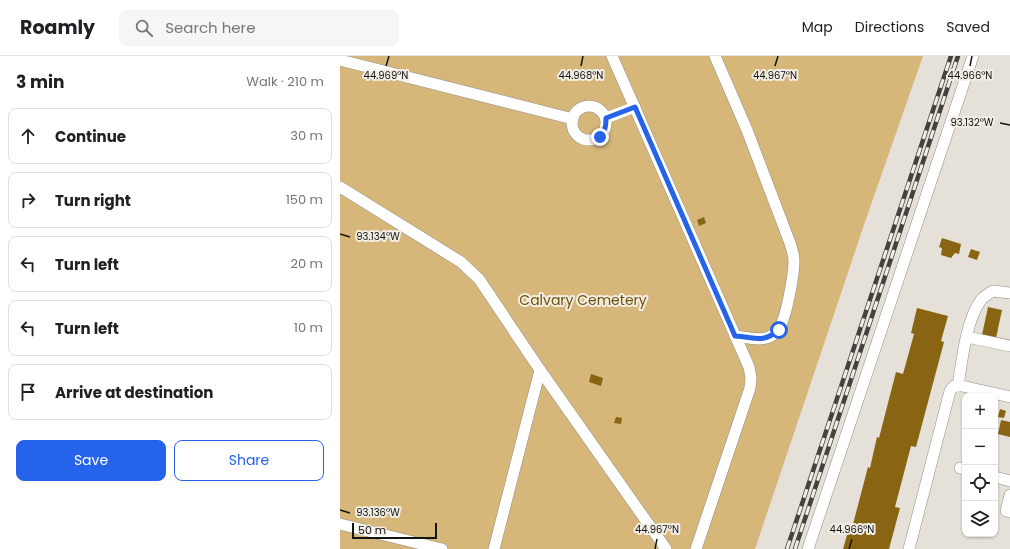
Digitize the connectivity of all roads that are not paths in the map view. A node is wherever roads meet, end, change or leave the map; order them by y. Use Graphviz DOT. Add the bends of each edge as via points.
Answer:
graph roads {
  1 [pos="612,56"];
  2 [pos="715,56"];
  3 [pos="973,56"];
  4 [pos="340,60"];
  5 [pos="635,107"];
  6 [pos="606,118"];
  7 [pos="573,119"];
  8 [pos="340,187"];
  9 [pos="1010,293"];
  10 [pos="735,336"];
  11 [pos="968,337"];
  12 [pos="1010,346"];
  13 [pos="540,370"];
  14 [pos="956,386"];
  15 [pos="1010,398"];
  16 [pos="998,478"];
  17 [pos="1010,481"];
  18 [pos="1010,495"];
  19 [pos="1010,512"];
  20 [pos="340,524"];
  21 [pos="442,549"];
  22 [pos="494,549"];
  23 [pos="666,549"];
  24 [pos="696,549"];
  25 [pos="808,549"];
  26 [pos="909,549"];
  1 -- 5 [label="street"];
  2 -- 10 [label="street" via="750,137 790,243 794,261 792,283 779,330 771,337 761,340"];
  3 -- 25 [label="street"];
  4 -- 7 [label="street"];
  5 -- 6 [label="street"];
  5 -- 10 [label="street"];
  6 -- 7 [label="street" via="598,109 586,107 580,109"];
  6 -- 7 [label="street" via="604,132 593,140 580,138 575,133"];
  8 -- 13 [label="street" via="461,262 478,278"];
  9 -- 11 [label="street" via="993,291 982,299 972,318"];
  10 -- 24 [label="street" via="749,367 750,388"];
  11 -- 12 [label="street"];
  11 -- 14 [label="street"];
  13 -- 22 [label="street"];
  13 -- 23 [label="street"];
  14 -- 15 [label="street" via="970,387"];
  14 -- 26 [label="street" via="948,399"];
  16 -- 17 [label="street"];
  18 -- 19 [label="street" via="1006,511"];
  20 -- 21 [label="street"];
}
